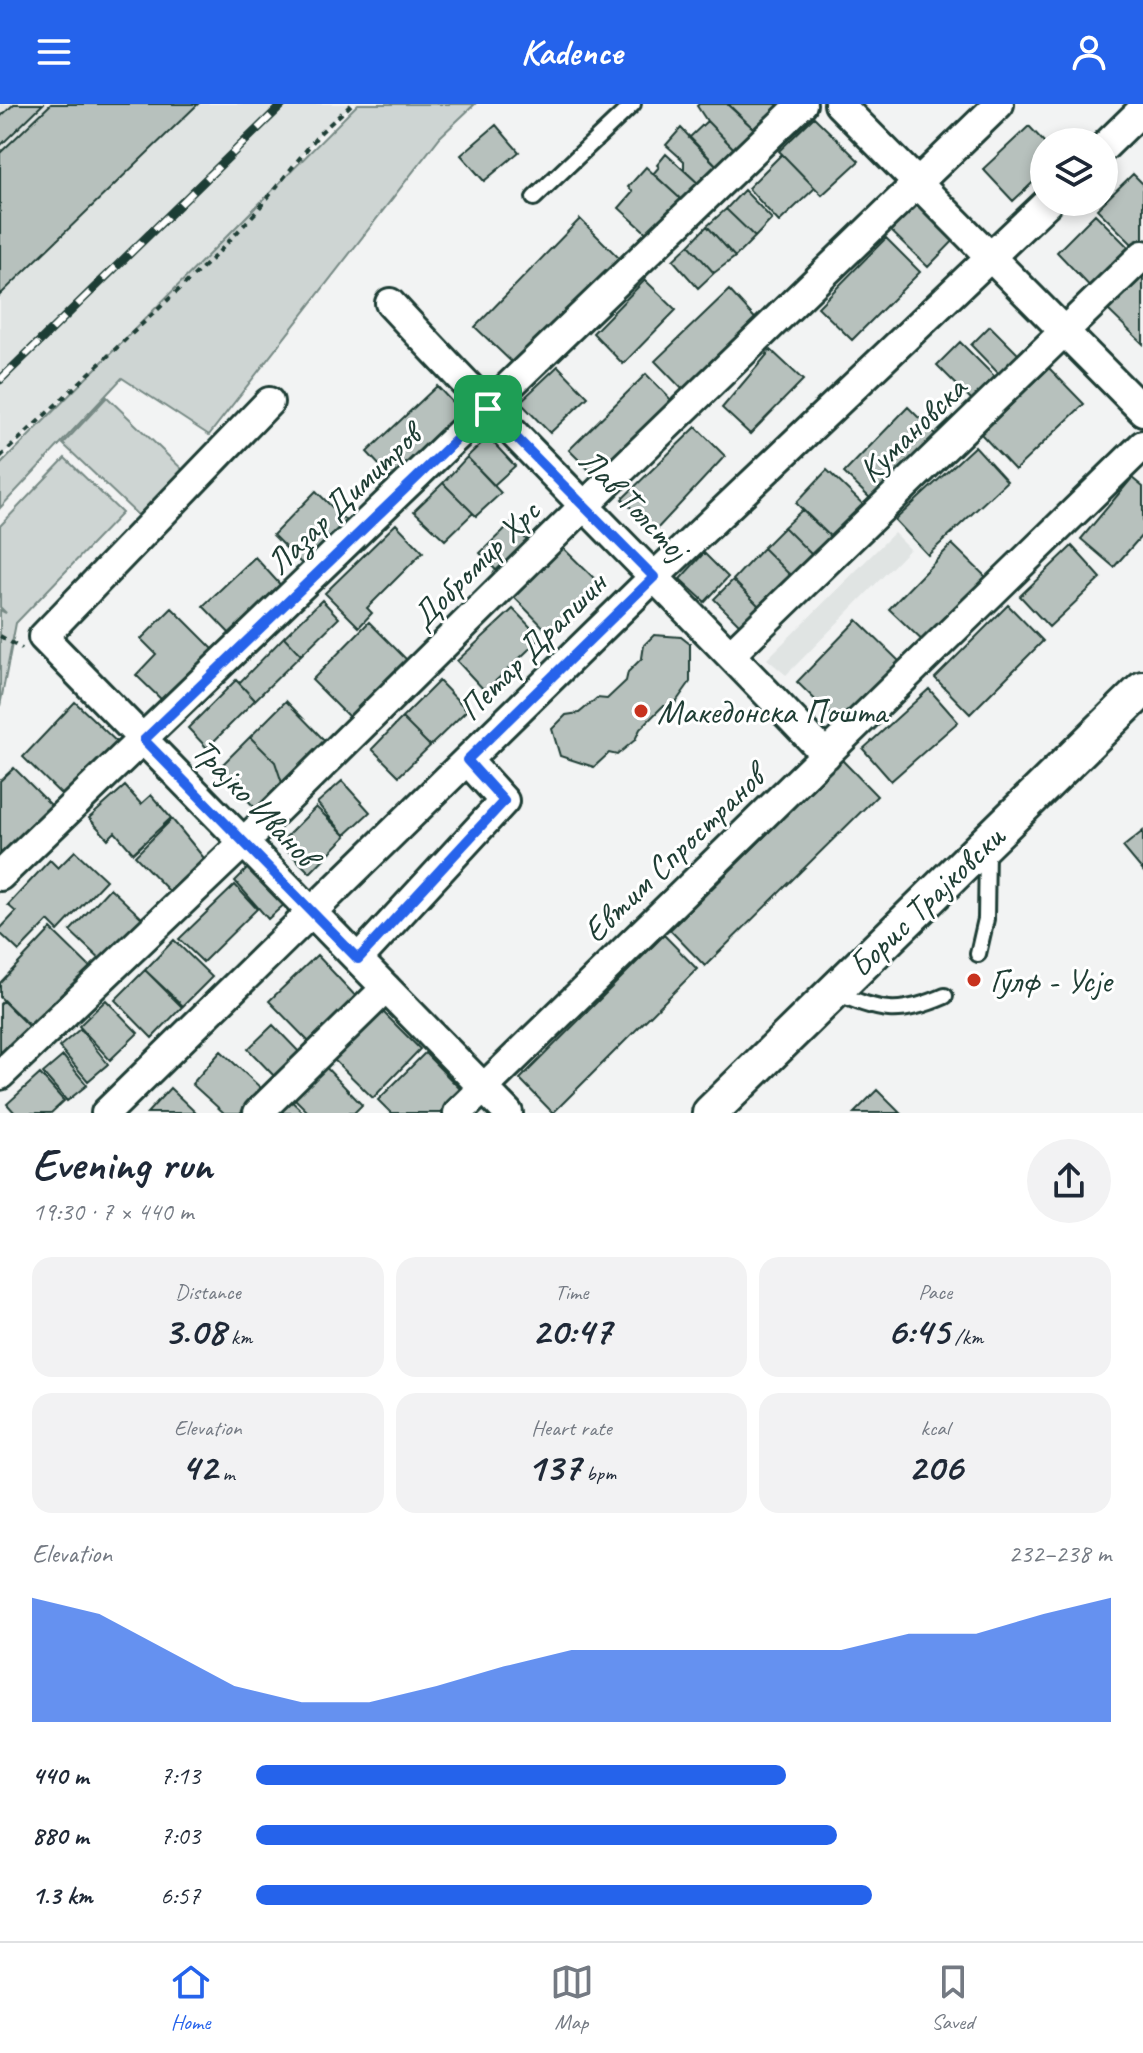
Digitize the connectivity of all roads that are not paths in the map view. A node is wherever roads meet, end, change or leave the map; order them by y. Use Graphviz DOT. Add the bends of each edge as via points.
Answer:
graph roads {
  1 [pos="633,104"];
  2 [pos="802,104"];
  3 [pos="839,104"];
  4 [pos="999,104"];
  5 [pos="1143,109"];
  6 [pos="1118,133"];
  7 [pos="918,184"];
  8 [pos="534,198"];
  9 [pos="1033,216"];
  10 [pos="1143,255"];
  11 [pos="991,257"];
  12 [pos="390,303"];
  13 [pos="1064,331"];
  14 [pos="269,402"];
  15 [pos="488,409"];
  16 [pos="1143,411"];
  17 [pos="1143,445"];
  18 [pos="585,505"];
  19 [pos="654,577"];
  20 [pos="731,654"];
  21 [pos="1143,689"];
  22 [pos="144,740"];
  23 [pos="826,755"];
  24 [pos="467,760"];
  25 [pos="988,841"];
  26 [pos="244,842"];
  27 [pos="0,876"];
  28 [pos="312,912"];
  29 [pos="978,954"];
  30 [pos="358,959"];
  31 [pos="386,988"];
  32 [pos="834,992"];
  33 [pos="945,996"];
  34 [pos="0,1075"];
  35 [pos="485,1088"];
  36 [pos="106,1113"];
  37 [pos="258,1113"];
  38 [pos="458,1113"];
  39 [pos="508,1113"];
  40 [pos="710,1113"];
  1 -- 8 [label="lane"];
  2 -- 15 [label="street, Лазар Димитров"];
  3 -- 7 [label="street"];
  4 -- 7 [label="street, Добромир Хрс"];
  5 -- 6 [label="street"];
  7 -- 11 [label="street"];
  7 -- 18 [label="street, Добромир Хрс"];
  9 -- 11 [label="street, Петар Драпшин"];
  10 -- 13 [label="street, Кумановска"];
  11 -- 13 [label="street"];
  11 -- 19 [label="street, Петар Драпшин"];
  12 -- 15 [label="street, Лав Толстој"];
  13 -- 16 [label="street"];
  13 -- 20 [label="street, Кумановска"];
  14 -- 22 [label="street, Трајко Иванов" via="43,637"];
  15 -- 18 [label="street, Лав Толстој"];
  15 -- 22 [label="street, Лазар Димитров"];
  17 -- 23 [label="street, Евтим Спространов"];
  18 -- 19 [label="street, Лав Толстој"];
  18 -- 26 [label="street, Добромир Хрс"];
  19 -- 20 [label="street, Лав Толстој"];
  19 -- 24 [label="street, Петар Драпшин"];
  20 -- 23 [label="street, Лав Толстој"];
  21 -- 25 [label="street, Борис Трајковски"];
  22 -- 26 [label="street, Трајко Иванов"];
  22 -- 27 [label="street, Лазар Димитров"];
  23 -- 35 [label="street, Евтим Спространов"];
  24 -- 28 [label="street, Петар Драпшин"];
  24 -- 30 [label="street" via="504,801"];
  25 -- 29 [label="lane" via="986,919"];
  25 -- 32 [label="street, Борис Трајковски"];
  26 -- 28 [label="street, Трајко Иванов"];
  26 -- 34 [label="street, Добромир Хрс"];
  28 -- 30 [label="street, Трајко Иванов"];
  28 -- 36 [label="street, Петар Драпшин"];
  30 -- 31 [label="street, Трајко Иванов"];
  31 -- 35 [label="street, Трајко Иванов"];
  31 -- 37 [label="street"];
  32 -- 33 [label="lane" via="874,1009 900,1010"];
  32 -- 40 [label="street, Борис Трајковски"];
  35 -- 38 [label="street, Евтим Спространов"];
  35 -- 39 [label="street, Трајко Иванов"];
}
